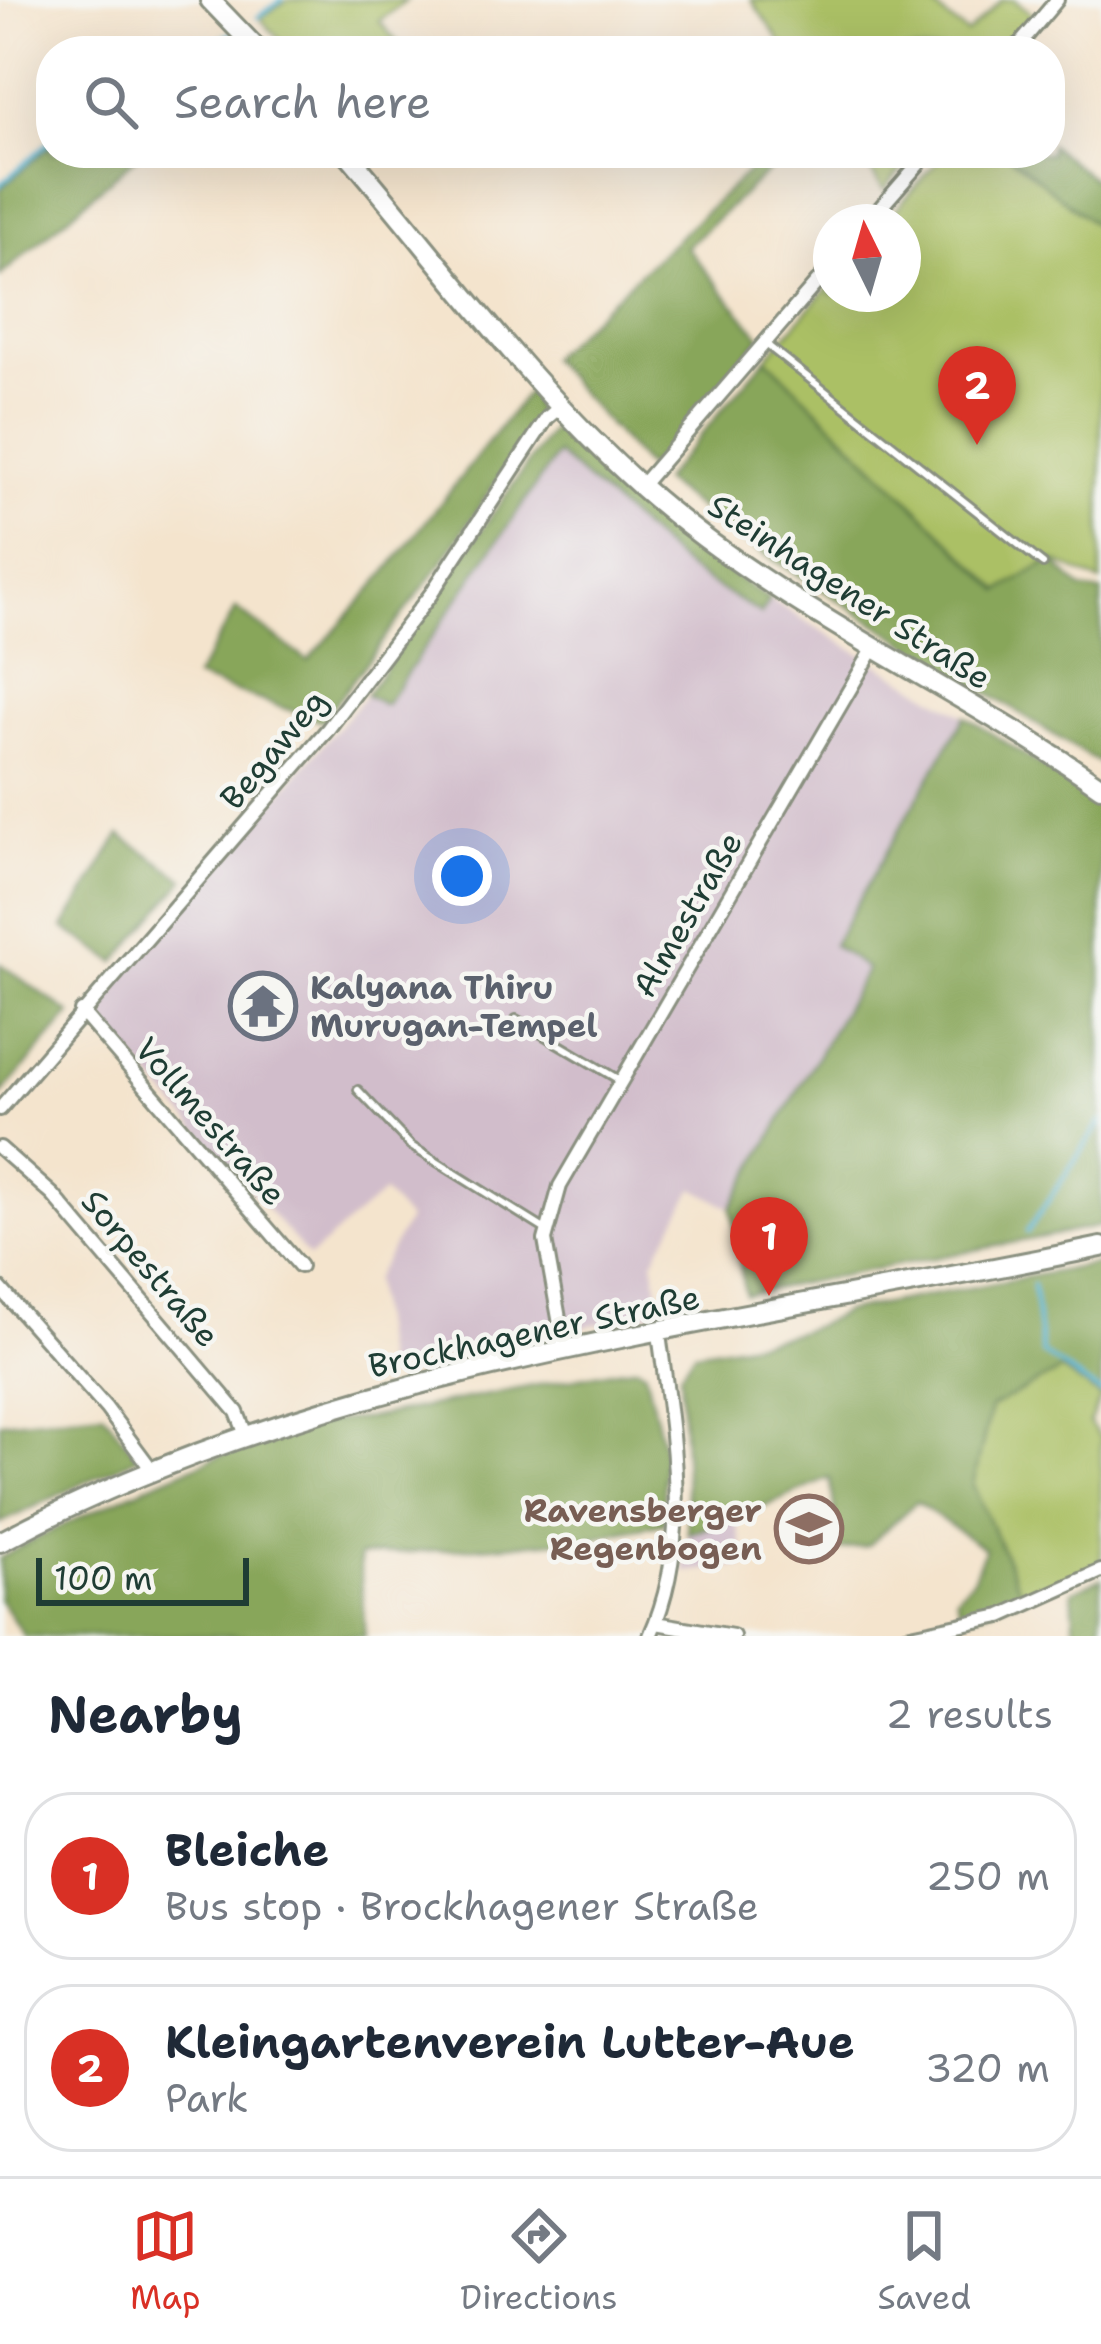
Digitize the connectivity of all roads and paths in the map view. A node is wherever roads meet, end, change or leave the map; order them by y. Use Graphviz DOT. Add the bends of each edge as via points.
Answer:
graph roads {
  1 [pos="210,0"];
  2 [pos="1057,0"];
  3 [pos="245,36"];
  4 [pos="1027,36"];
  5 [pos="360,168"];
  6 [pos="915,168"];
  7 [pos="884,204"];
  8 [pos="813,287"];
  9 [pos="764,343"];
  10 [pos="562,405"];
  11 [pos="641,487"];
  12 [pos="1043,564"];
  13 [pos="875,646"];
  14 [pos="1101,787"];
  15 [pos="81,1011"];
  16 [pos="516,1019"];
  17 [pos="621,1081"];
  18 [pos="358,1090"];
  19 [pos="0,1109"];
  20 [pos="0,1148"];
  21 [pos="546,1230"];
  22 [pos="1101,1247"];
  23 [pos="300,1266"];
  24 [pos="0,1288"];
  25 [pos="659,1333"];
  26 [pos="565,1352"];
  27 [pos="246,1435"];
  28 [pos="152,1470"];
  29 [pos="0,1542"];
  30 [pos="1101,1571"];
  31 [pos="653,1629"];
  32 [pos="733,1636"];
  33 [pos="906,1636"];
  1 -- 3 [label="main road"];
  2 -- 4 [label="street"];
  5 -- 10 [label="main road, Steinhagener Straße"];
  6 -- 7 [label="street"];
  8 -- 9 [label="street"];
  9 -- 11 [label="street"];
  9 -- 12 [label="lane"];
  10 -- 11 [label="main road, Steinhagener Straße"];
  10 -- 15 [label="street, Begaweg" via="328,729"];
  11 -- 13 [label="main road, Steinhagener Straße" via="720,549"];
  13 -- 14 [label="main road, Steinhagener Straße"];
  13 -- 17 [label="street, Almestraße"];
  15 -- 19 [label="street, Begaweg"];
  15 -- 23 [label="street, Vollmestraße"];
  16 -- 17 [label="lane"];
  17 -- 21 [label="street, Almestraße" via="560,1186"];
  18 -- 21 [label="lane" via="411,1146"];
  20 -- 27 [label="street, Sorpestraße" via="53,1195 237,1412"];
  21 -- 26 [label="street, Almestraße"];
  22 -- 25 [label="main road, Brockhagener Straße"];
  24 -- 28 [label="street"];
  25 -- 26 [label="main road, Brockhagener Straße"];
  25 -- 31 [label="street" via="678,1532"];
  26 -- 27 [label="main road, Brockhagener Straße" via="391,1391"];
  27 -- 28 [label="main road, Brockhagener Straße"];
  28 -- 29 [label="main road, Brockhagener Straße"];
  30 -- 33 [label="street" via="1000,1616"];
  31 -- 32 [label="street"];
}
